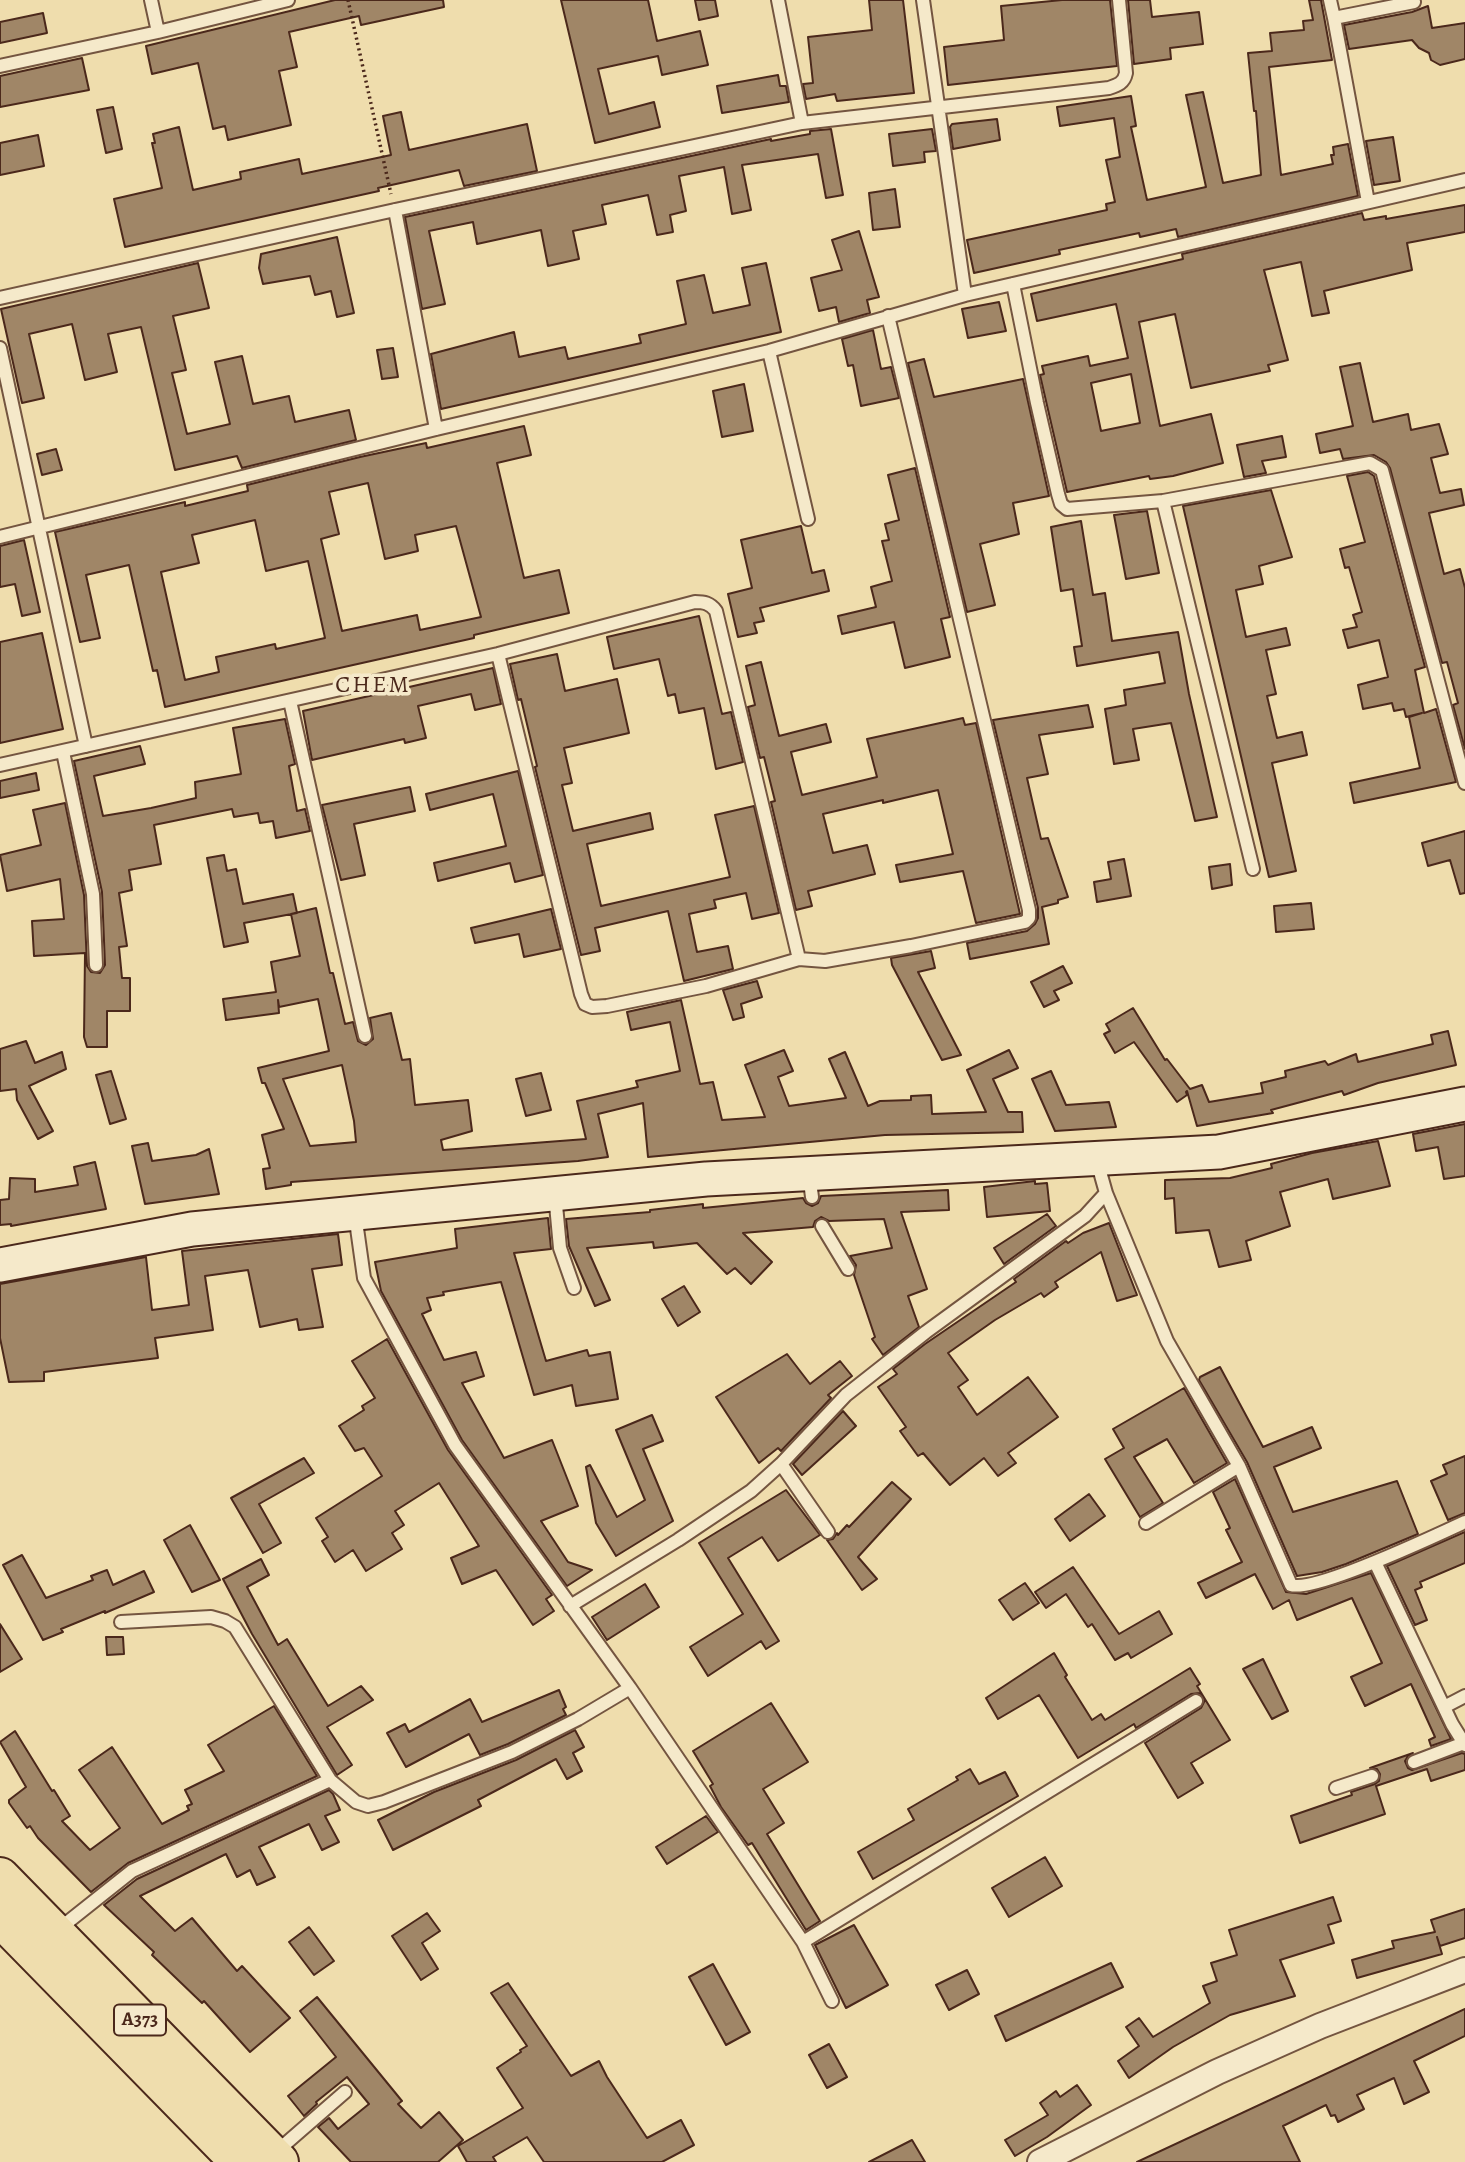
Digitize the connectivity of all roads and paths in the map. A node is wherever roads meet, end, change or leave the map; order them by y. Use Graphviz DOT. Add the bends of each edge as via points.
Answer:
graph roads {
  1 [pos="151,0"];
  2 [pos="288,0"];
  3 [pos="348,0"];
  4 [pos="778,0"];
  5 [pos="923,0"];
  6 [pos="1119,0"];
  7 [pos="1330,0"];
  8 [pos="1414,2"];
  9 [pos="1334,18"];
  10 [pos="158,32"];
  11 [pos="0,66"];
  12 [pos="937,108"];
  13 [pos="802,123"];
  14 [pos="1465,180"];
  15 [pos="1368,202"];
  16 [pos="395,210"];
  17 [pos="1013,284"];
  18 [pos="965,295"];
  19 [pos="0,298"];
  20 [pos="888,317"];
  21 [pos="0,348"];
  22 [pos="769,351"];
  23 [pos="436,429"];
  24 [pos="1163,501"];
  25 [pos="808,519"];
  26 [pos="39,529"];
  27 [pos="0,537"];
  28 [pos="498,654"];
  29 [pos="290,701"];
  30 [pos="86,746"];
  31 [pos="63,752"];
  32 [pos="0,765"];
  33 [pos="1465,783"];
  34 [pos="1253,869"];
  35 [pos="799,959"];
  36 [pos="96,965"];
  37 [pos="365,1036"];
  38 [pos="1465,1104"];
  39 [pos="1097,1159"];
  40 [pos="1106,1193"];
  41 [pos="555,1194"];
  42 [pos="355,1214"];
  43 [pos="822,1226"];
  44 [pos="0,1265"];
  45 [pos="848,1269"];
  46 [pos="574,1288"];
  47 [pos="780,1464"];
  48 [pos="1239,1466"];
  49 [pos="1465,1522"];
  50 [pos="1146,1523"];
  51 [pos="828,1532"];
  52 [pos="1375,1562"];
  53 [pos="570,1606"];
  54 [pos="121,1622"];
  55 [pos="630,1688"];
  56 [pos="1465,1696"];
  57 [pos="1196,1701"];
  58 [pos="1444,1707"];
  59 [pos="1464,1744"];
  60 [pos="1414,1762"];
  61 [pos="1372,1776"];
  62 [pos="330,1780"];
  63 [pos="1336,1788"];
  64 [pos="0,1877"];
  65 [pos="0,1917"];
  66 [pos="55,1933"];
  67 [pos="803,1942"];
  68 [pos="1465,1970"];
  69 [pos="832,2001"];
  70 [pos="345,2092"];
  71 [pos="264,2160"];
  72 [pos="1040,2162"];
  1 -- 10 [label="lane"];
  2 -- 10 [label="lane"];
  3 -- 16 [label="path"];
  4 -- 13 [label="lane"];
  5 -- 12 [label="lane"];
  6 -- 12 [label="lane" via="1126,74 1119,85"];
  7 -- 9 [label="lane"];
  8 -- 9 [label="lane"];
  9 -- 15 [label="lane"];
  10 -- 11 [label="lane"];
  12 -- 13 [label="lane"];
  12 -- 18 [label="lane"];
  13 -- 16 [label="lane"];
  14 -- 15 [label="lane"];
  15 -- 17 [label="lane"];
  16 -- 19 [label="lane"];
  16 -- 23 [label="lane"];
  17 -- 18 [label="lane"];
  17 -- 24 [label="lane" via="1061,504 1074,510"];
  18 -- 20 [label="lane"];
  20 -- 22 [label="lane"];
  20 -- 35 [label="lane" via="1029,918 1016,925 911,946 825,961"];
  21 -- 26 [label="lane"];
  22 -- 23 [label="lane"];
  22 -- 25 [label="lane"];
  23 -- 26 [label="lane"];
  24 -- 33 [label="lane" via="1359,464 1370,463 1382,470"];
  24 -- 34 [label="lane"];
  26 -- 27 [label="lane"];
  26 -- 30 [label="lane"];
  28 -- 29 [label="lane"];
  28 -- 35 [label="lane" via="585,1004 619,1004 706,986"];
  28 -- 35 [label="lane" via="695,602 712,605"];
  29 -- 30 [label="lane"];
  29 -- 37 [label="lane"];
  30 -- 31 [label="lane"];
  31 -- 32 [label="lane"];
  31 -- 36 [label="lane" via="93,894"];
  38 -- 39 [label="street" via="1219,1152"];
  39 -- 40 [label="lane"];
  39 -- 41 [label="street" via="810,1186 706,1179"];
  40 -- 47 [label="lane" via="1085,1216 846,1395"];
  40 -- 48 [label="lane" via="1167,1341"];
  41 -- 42 [label="street"];
  41 -- 46 [label="lane" via="560,1248"];
  42 -- 44 [label="street" via="192,1230"];
  42 -- 53 [label="lane" via="364,1278 455,1445"];
  43 -- 45 [label="lane"];
  47 -- 51 [label="lane"];
  47 -- 53 [label="lane" via="751,1490 678,1540"];
  48 -- 50 [label="lane"];
  48 -- 52 [label="lane" via="1291,1585 1306,1586"];
  49 -- 52 [label="lane"];
  52 -- 58 [label="lane"];
  53 -- 55 [label="lane"];
  54 -- 62 [label="lane" via="211,1617 235,1627"];
  55 -- 62 [label="lane" via="512,1752 384,1802 368,1806 356,1802"];
  55 -- 67 [label="lane"];
  56 -- 58 [label="lane"];
  57 -- 67 [label="lane"];
  58 -- 59 [label="lane"];
  59 -- 60 [label="lane"];
  61 -- 63 [label="lane"];
  62 -- 66 [label="lane" via="132,1871"];
  64 -- 66 [label="highway, A373"];
  65 -- 71 [label="highway, A373"];
  66 -- 71 [label="highway, A373"];
  67 -- 69 [label="lane"];
  68 -- 72 [label="street" via="1217,2071"];
  70 -- 71 [label="lane"];
}
